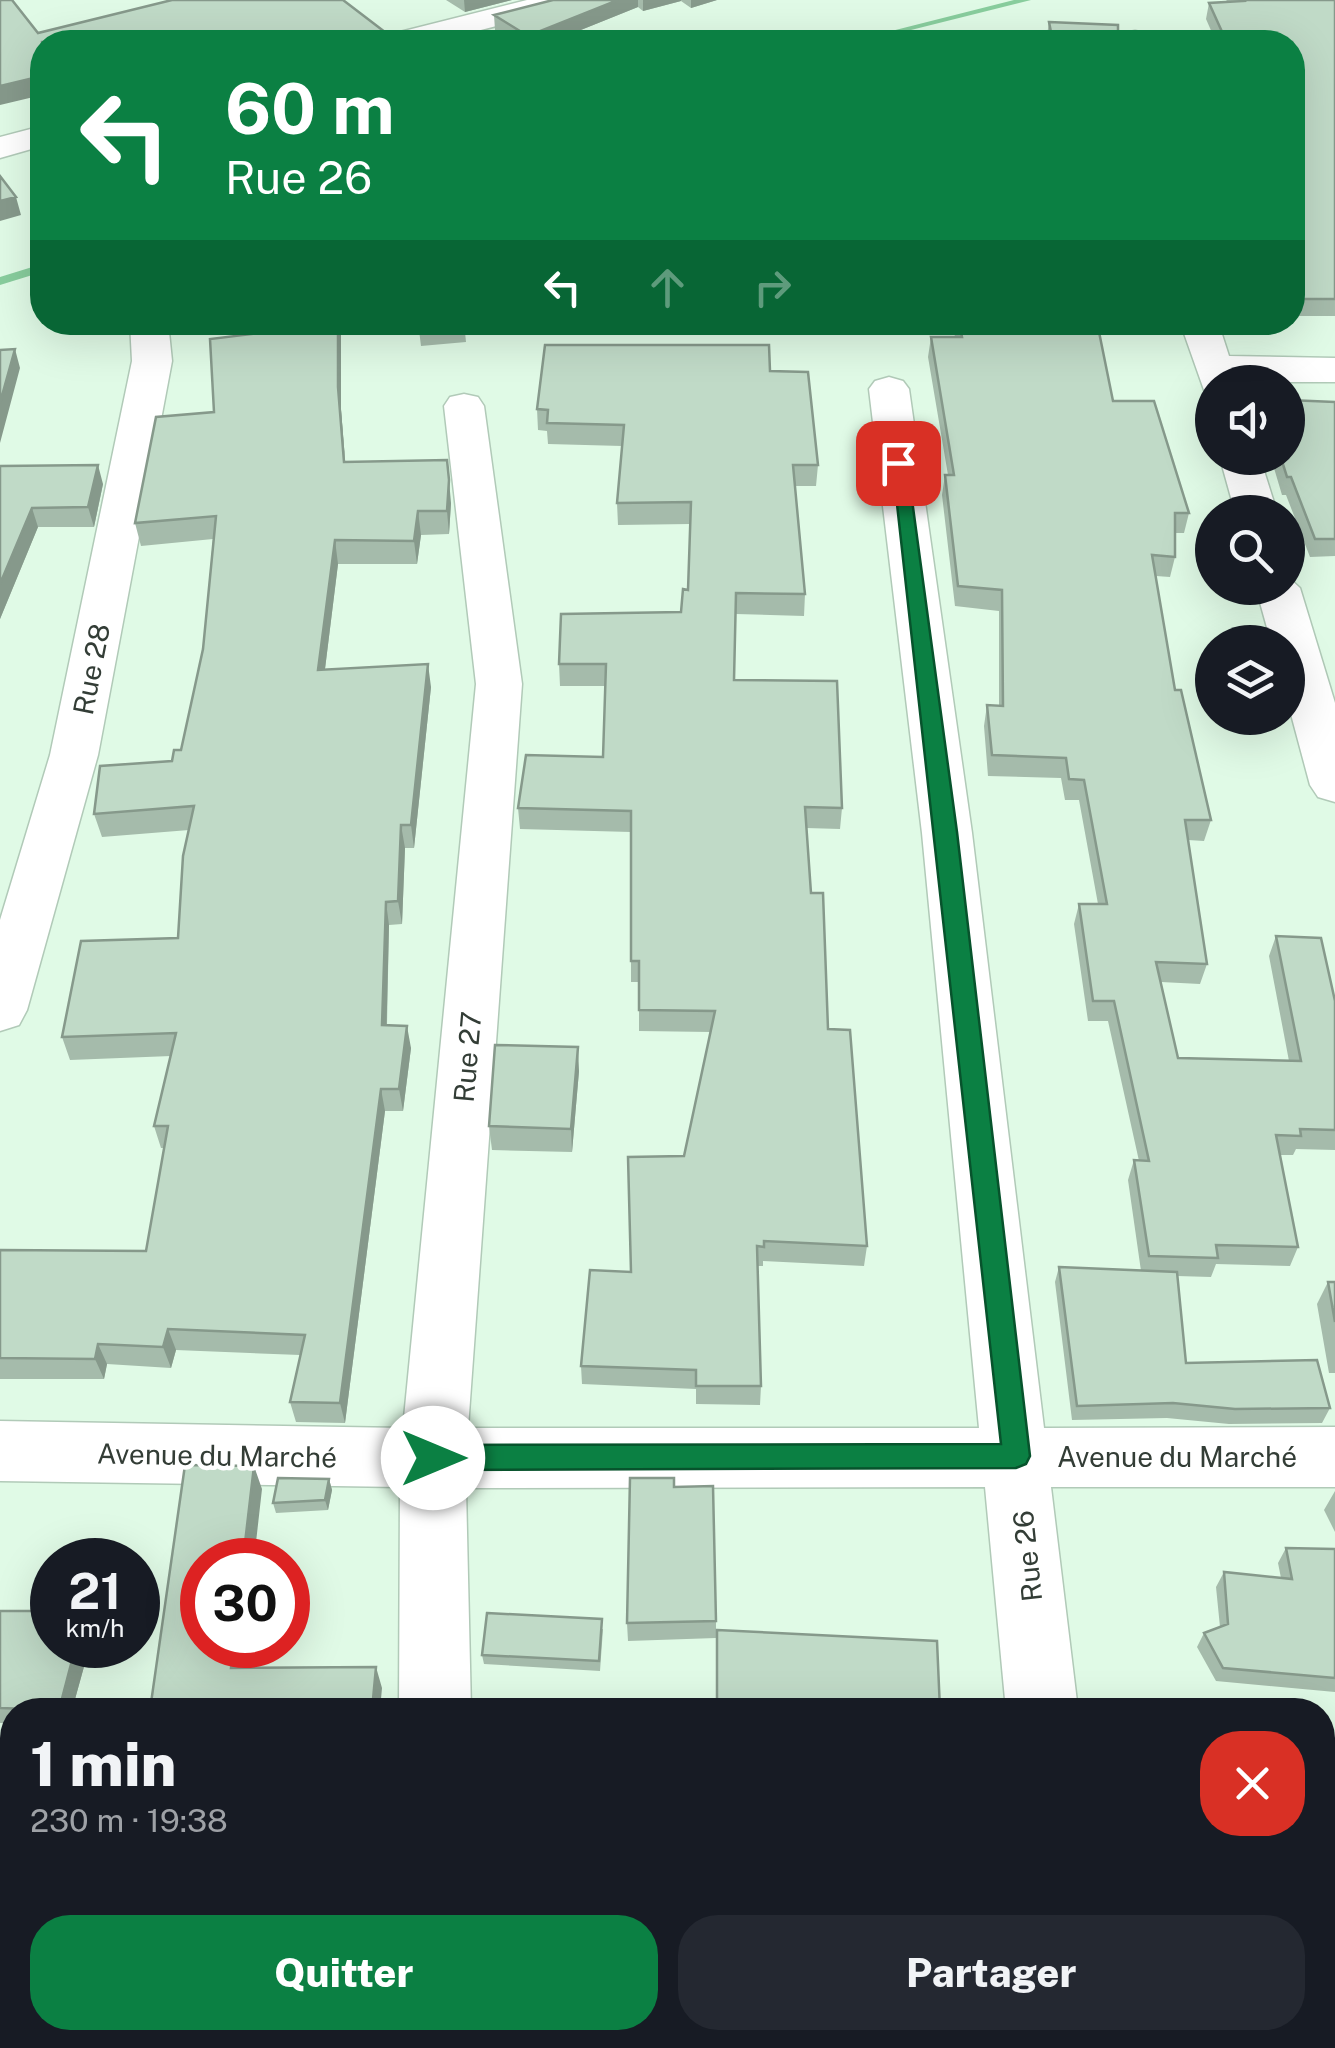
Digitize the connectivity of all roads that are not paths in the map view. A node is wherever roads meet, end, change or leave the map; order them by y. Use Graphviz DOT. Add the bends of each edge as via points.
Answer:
graph roads {
  1 [pos="564,0"];
  2 [pos="445,30"];
  3 [pos="30,139"];
  4 [pos="0,148"];
  5 [pos="150,335"];
  6 [pos="1203,335"];
  7 [pos="1213,365"];
  8 [pos="1335,370"];
  9 [pos="1305,371"];
  10 [pos="889,389"];
  11 [pos="464,406"];
  12 [pos="1283,605"];
  13 [pos="1335,785"];
  14 [pos="0,1010"];
  15 [pos="0,1450"];
  16 [pos="1016,1456"];
  17 [pos="1335,1457"];
  18 [pos="433,1458"];
  19 [pos="436,1698"];
  20 [pos="1041,1698"];
  1 -- 2 [label="street"];
  3 -- 4 [label="street"];
  5 -- 14 [label="street, Rue 28" via="152,361 74,754"];
  6 -- 7 [label="street"];
  8 -- 9 [label="street"];
  10 -- 16 [label="street, Rue 26" via="947,832"];
  11 -- 18 [label="street, Rue 27" via="499,684"];
  12 -- 13 [label="street"];
  15 -- 18 [label="street, Avenue du Marché"];
  16 -- 17 [label="street, Avenue du Marché"];
  16 -- 18 [label="street, Avenue du Marché"];
  16 -- 20 [label="street, Rue 26"];
  18 -- 19 [label="street, Rue 27"];
}
